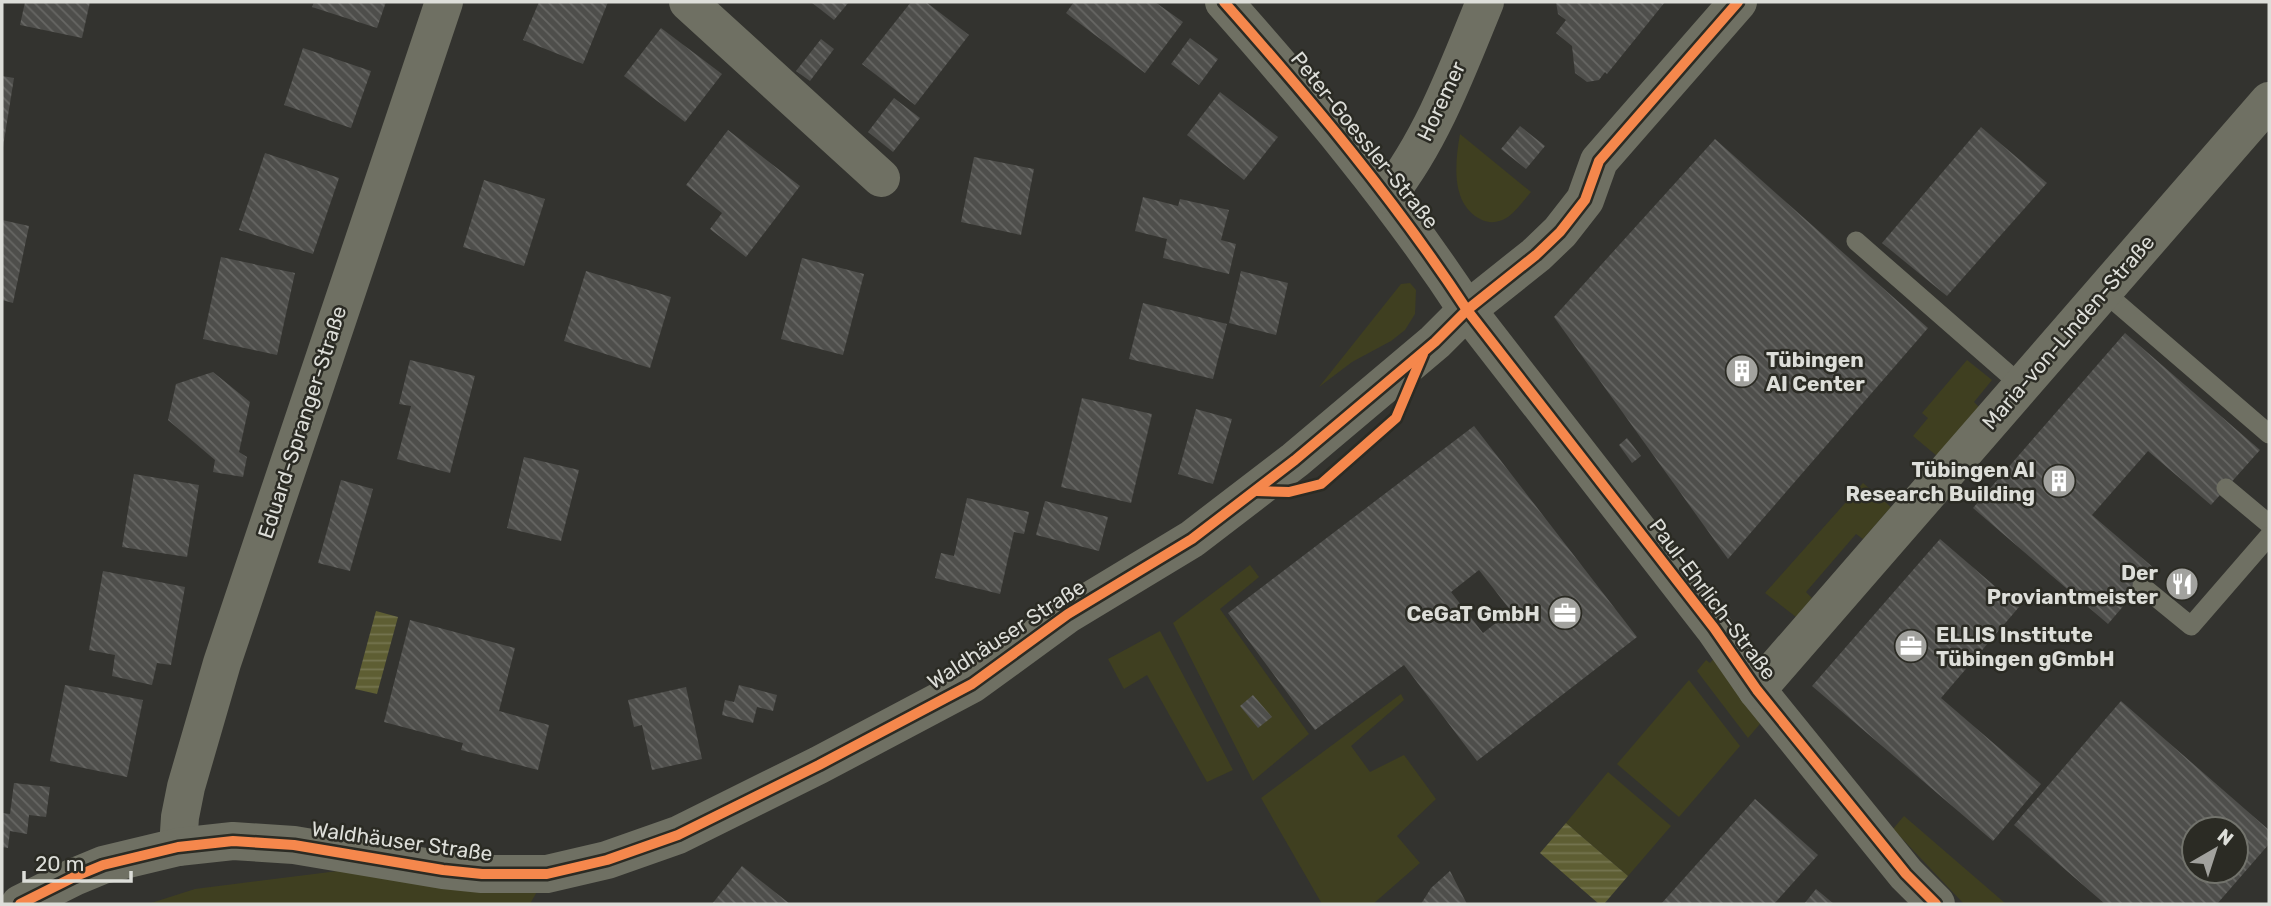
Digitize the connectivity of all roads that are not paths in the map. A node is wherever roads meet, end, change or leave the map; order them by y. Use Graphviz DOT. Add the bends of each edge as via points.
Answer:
graph roads {
  1 [pos="444,2"];
  2 [pos="688,2"];
  3 [pos="1224,2"];
  4 [pos="1485,2"];
  5 [pos="1738,2"];
  6 [pos="2269,101"];
  7 [pos="881,178"];
  8 [pos="1388,195"];
  9 [pos="1856,241"];
  10 [pos="2104,292"];
  11 [pos="1467,310"];
  12 [pos="2022,386"];
  13 [pos="2269,434"];
  14 [pos="2226,488"];
  15 [pos="2269,524"];
  16 [pos="2269,536"];
  17 [pos="2142,586"];
  18 [pos="1757,690"];
  19 [pos="178,847"];
  20 [pos="547,889"];
  21 [pos="20,904"];
  22 [pos="1936,904"];
  1 -- 19 [label="street, Eduard-Spranger-Straße" via="222,663 186,787"];
  2 -- 7 [label="street"];
  3 -- 8 [label="street, Peter-Goessler-Straße"];
  4 -- 8 [label="street, Horemer" via="1419,148"];
  5 -- 11 [label="street, Waldhäuser Straße" via="1599,161 1585,200 1560,232"];
  6 -- 10 [label="street, Maria-von-Linden-Straße"];
  8 -- 11 [label="street, Peter-Goessler-Straße"];
  9 -- 12 [label="lane"];
  10 -- 12 [label="street, Maria-von-Linden-Straße"];
  10 -- 13 [label="lane"];
  11 -- 18 [label="street, Paul-Ehrlich-Straße"];
  11 -- 20 [label="street, Waldhäuser Straße" via="1244,501 1192,539 1068,614 972,684 687,831 607,860"];
  12 -- 18 [label="street, Maria-von-Linden-Straße"];
  14 -- 15 [label="lane"];
  16 -- 17 [label="lane" via="2191,626"];
  18 -- 22 [label="street, Paul-Ehrlich-Straße" via="1906,874"];
  19 -- 20 [label="street, Waldhäuser Straße" via="233,841 294,845 482,874"];
  19 -- 21 [label="street, Waldhäuser Straße" via="103,865"];
}
